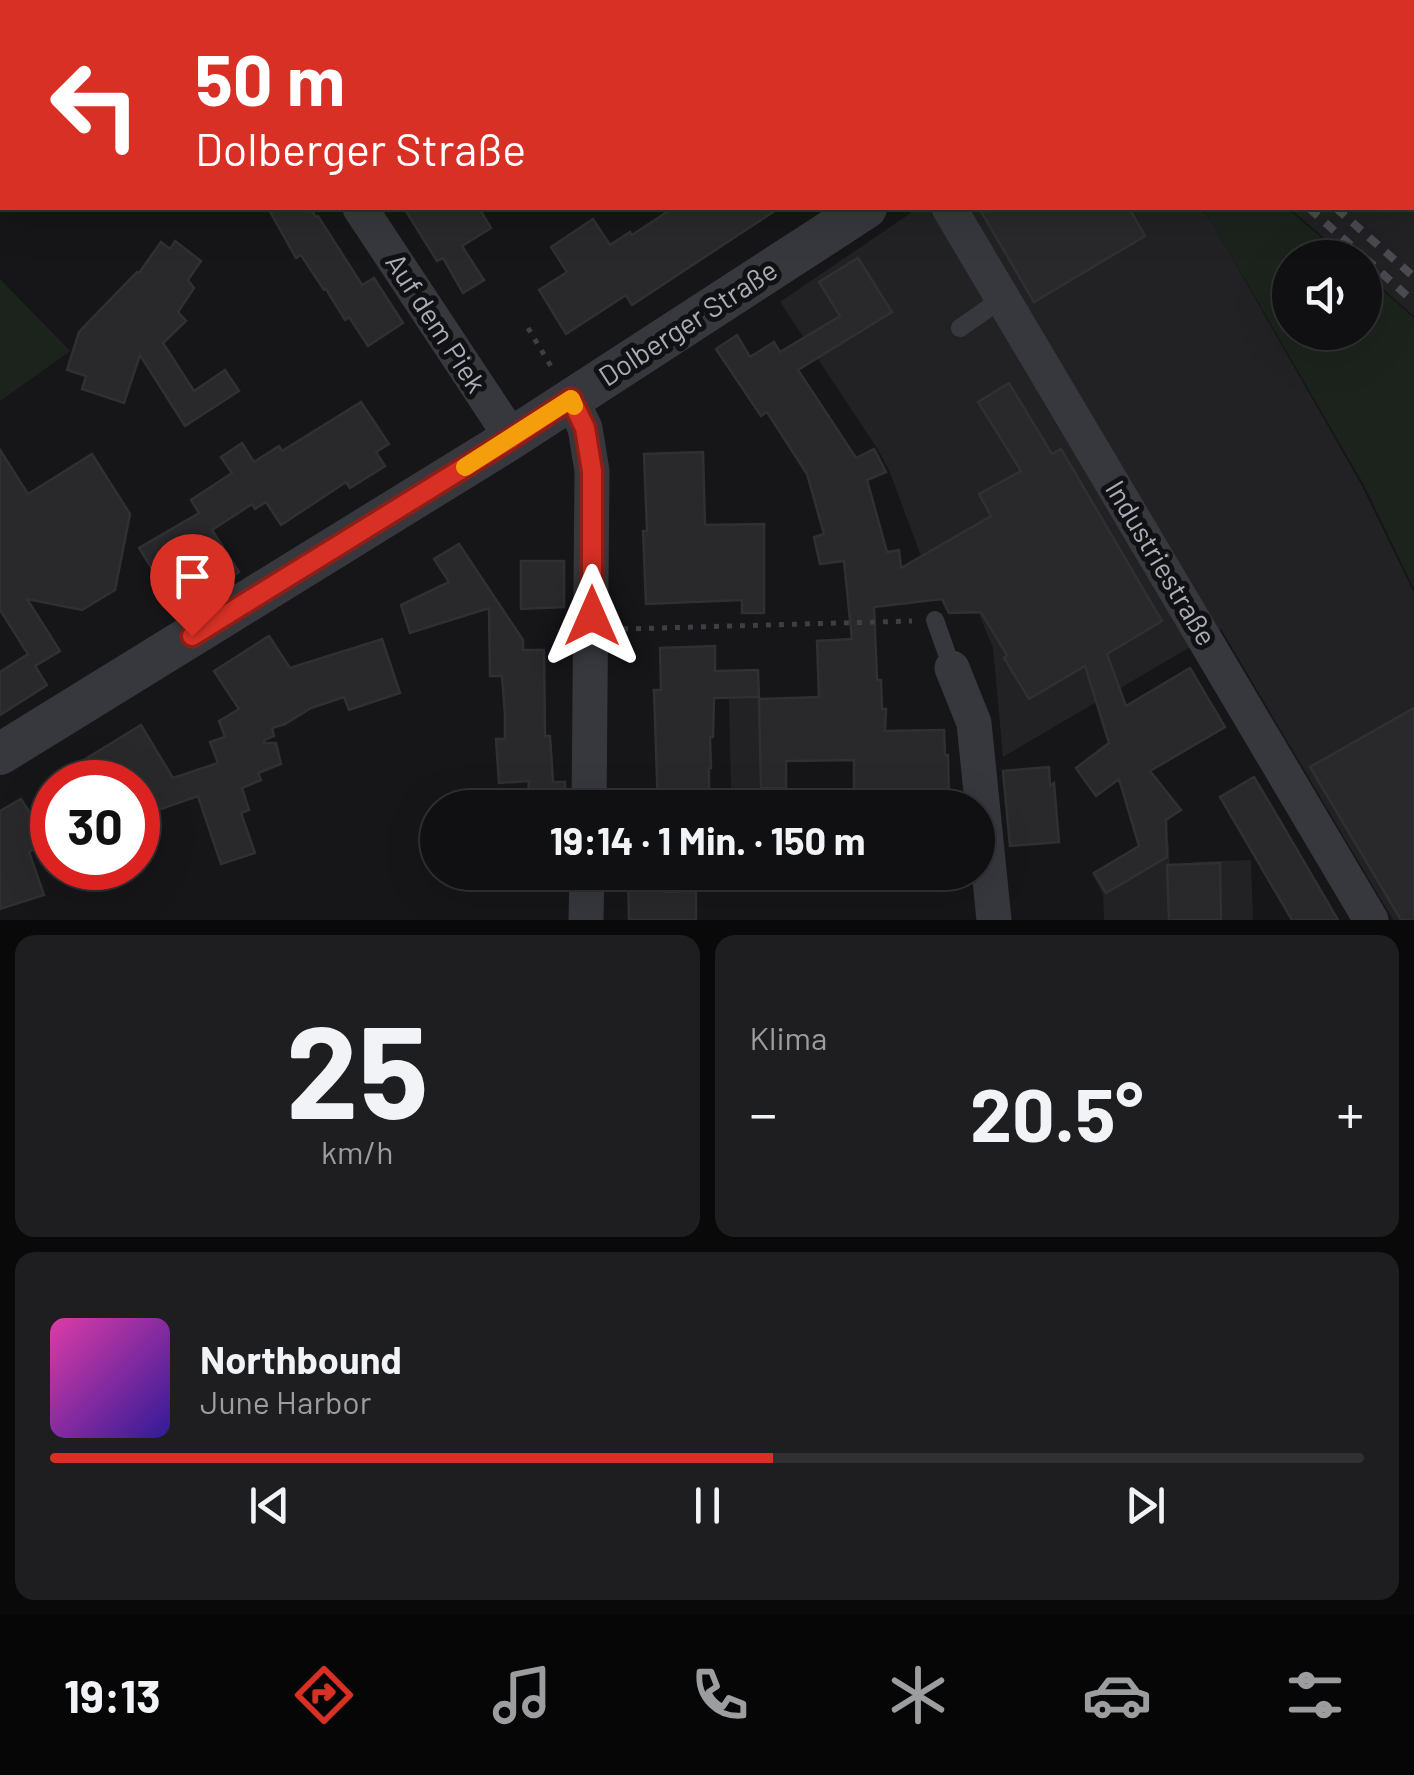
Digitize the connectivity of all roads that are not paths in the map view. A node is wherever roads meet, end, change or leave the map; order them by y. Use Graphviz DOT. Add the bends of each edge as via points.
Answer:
graph roads {
  1 [pos="361,210"];
  2 [pos="863,210"];
  3 [pos="950,210"];
  4 [pos="1003,298"];
  5 [pos="960,328"];
  6 [pos="571,399"];
  7 [pos="512,438"];
  8 [pos="935,620"];
  9 [pos="952,668"];
  10 [pos="0,754"];
  11 [pos="589,790"];
  12 [pos="587,890"];
  13 [pos="586,920"];
  14 [pos="994,920"];
  15 [pos="1372,920"];
  1 -- 7 [label="street, Auf dem Piek"];
  2 -- 6 [label="street, Dolberger Straße"];
  3 -- 4 [label="street, Industriestraße"];
  4 -- 5 [label="lane"];
  4 -- 15 [label="street, Industriestraße"];
  6 -- 7 [label="street, Dolberger Straße"];
  6 -- 11 [label="street" via="585,428 592,471"];
  7 -- 10 [label="street, Dolberger Straße"];
  8 -- 9 [label="lane"];
  9 -- 14 [label="street" via="974,723"];
  12 -- 13 [label="street"];
}
